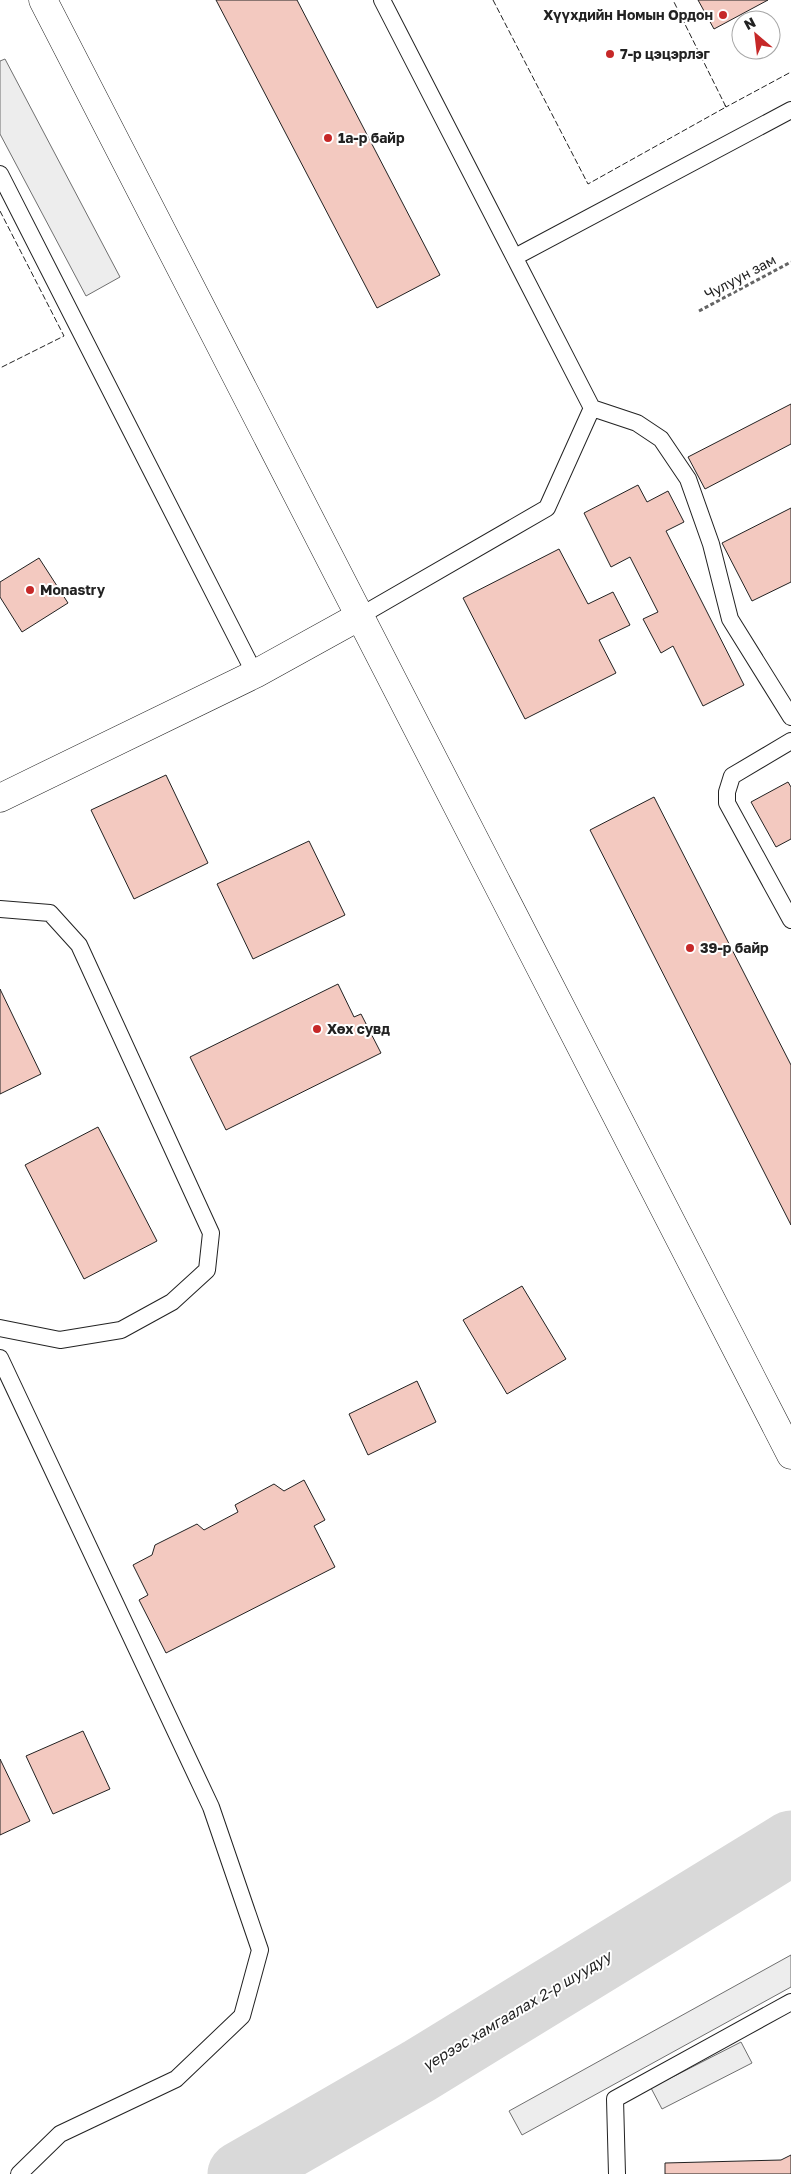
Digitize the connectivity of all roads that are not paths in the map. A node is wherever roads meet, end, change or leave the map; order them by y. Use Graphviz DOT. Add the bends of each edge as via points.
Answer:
graph roads {
  1 [pos="43,0"];
  2 [pos="382,0"];
  3 [pos="791,110"];
  4 [pos="0,174"];
  5 [pos="515,257"];
  6 [pos="592,408"];
  7 [pos="360,616"];
  8 [pos="255,674"];
  9 [pos="791,717"];
  10 [pos="791,741"];
  11 [pos="0,798"];
  12 [pos="786,899"];
  13 [pos="0,909"];
  14 [pos="791,920"];
  15 [pos="0,1328"];
  16 [pos="0,1358"];
  17 [pos="791,1455"];
  18 [pos="791,2002"];
  19 [pos="19,2174"];
  20 [pos="617,2174"];
  1 -- 7 [label="main road"];
  2 -- 5 [label="lane"];
  3 -- 5 [label="lane"];
  4 -- 8 [label="lane"];
  5 -- 6 [label="lane"];
  6 -- 7 [label="lane" via="547,508"];
  6 -- 9 [label="lane" via="637,423 661,439 688,479 711,544 730,620"];
  7 -- 8 [label="main road"];
  7 -- 17 [label="main road"];
  8 -- 11 [label="main road"];
  10 -- 12 [label="lane" via="732,776 727,792 727,802"];
  12 -- 14 [label="lane"];
  13 -- 15 [label="lane" via="50,913 79,945 211,1233 207,1270 172,1302 121,1330 60,1340"];
  16 -- 19 [label="lane" via="211,1807 260,1950 242,2016 176,2079 60,2134"];
  18 -- 20 [label="lane" via="615,2099"];
}
